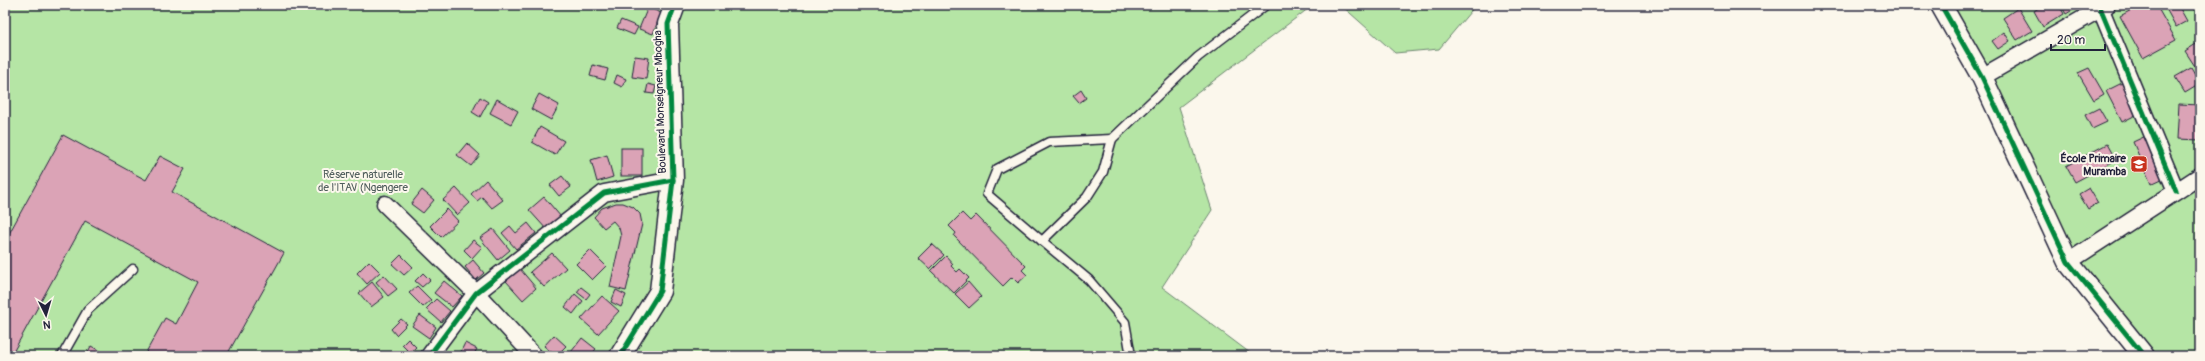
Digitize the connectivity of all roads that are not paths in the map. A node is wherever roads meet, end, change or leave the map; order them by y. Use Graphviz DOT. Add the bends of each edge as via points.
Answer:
graph roads {
  1 [pos="674,5"];
  2 [pos="1266,5"];
  3 [pos="1941,5"];
  4 [pos="2102,6"];
  5 [pos="1982,77"];
  6 [pos="1112,139"];
  7 [pos="2200,176"];
  8 [pos="673,180"];
  9 [pos="2176,192"];
  10 [pos="385,204"];
  11 [pos="1042,241"];
  12 [pos="2068,262"];
  13 [pos="133,269"];
  14 [pos="476,293"];
  15 [pos="62,356"];
  16 [pos="429,356"];
  17 [pos="534,356"];
  18 [pos="620,356"];
  19 [pos="1131,356"];
  20 [pos="2144,356"];
  1 -- 8 [label="street, Boulevard Monseigneur Mbogha" via="668,24"];
  2 -- 6 [label="lane" via="1198,57"];
  3 -- 5 [label="street"];
  4 -- 5 [label="street"];
  4 -- 9 [label="street"];
  5 -- 12 [label="street"];
  6 -- 11 [label="lane" via="1103,172 1087,197"];
  6 -- 11 [label="lane" via="1049,142 997,169 987,194"];
  7 -- 9 [label="street"];
  8 -- 14 [label="street" via="604,193"];
  8 -- 18 [label="street, Boulevard Monseigneur Mbogha" via="660,291"];
  9 -- 12 [label="street"];
  10 -- 14 [label="street"];
  11 -- 19 [label="lane" via="1089,280 1125,322"];
  12 -- 20 [label="street"];
  13 -- 15 [label="lane" via="88,310"];
  14 -- 16 [label="street"];
  14 -- 17 [label="street"];
}
